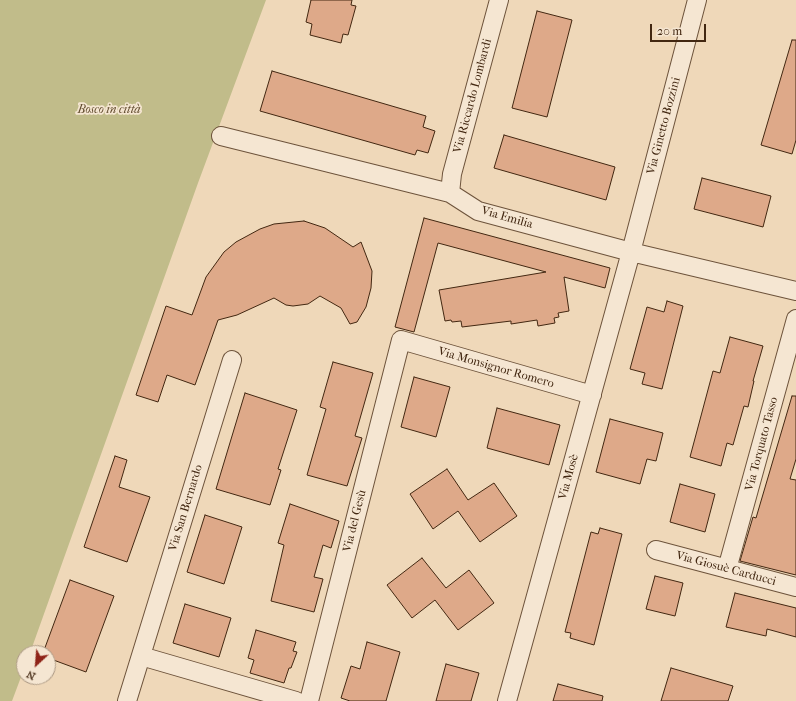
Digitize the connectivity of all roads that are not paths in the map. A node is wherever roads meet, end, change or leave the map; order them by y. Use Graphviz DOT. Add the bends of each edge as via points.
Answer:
graph roads {
  1 [pos="499,0"];
  2 [pos="697,0"];
  3 [pos="221,136"];
  4 [pos="450,193"];
  5 [pos="630,252"];
  6 [pos="796,291"];
  7 [pos="796,319"];
  8 [pos="401,340"];
  9 [pos="232,360"];
  10 [pos="592,395"];
  11 [pos="656,550"];
  12 [pos="727,569"];
  13 [pos="796,587"];
  14 [pos="141,656"];
  15 [pos="127,701"];
  16 [pos="296,701"];
  17 [pos="309,701"];
  18 [pos="507,701"];
  1 -- 4 [label="street, Via Riccardo Lombardi" via="452,174"];
  2 -- 5 [label="street, Via Ginetto Bozzini"];
  3 -- 4 [label="street, Via Emilia"];
  4 -- 5 [label="street, Via Emilia" via="478,212"];
  5 -- 6 [label="street, Via Emilia"];
  5 -- 10 [label="street, Via Mosè"];
  7 -- 12 [label="street, Via Torquato Tasso"];
  8 -- 10 [label="street, Via Monsignor Romero"];
  8 -- 17 [label="street, Via del Gesù"];
  9 -- 14 [label="street, Via San Bernardo"];
  10 -- 18 [label="street, Via Mosè"];
  11 -- 12 [label="street, Via Giosuè Carducci"];
  12 -- 13 [label="street, Via Giosuè Carducci"];
  14 -- 15 [label="street, Via San Bernardo"];
  14 -- 16 [label="street"];
}
